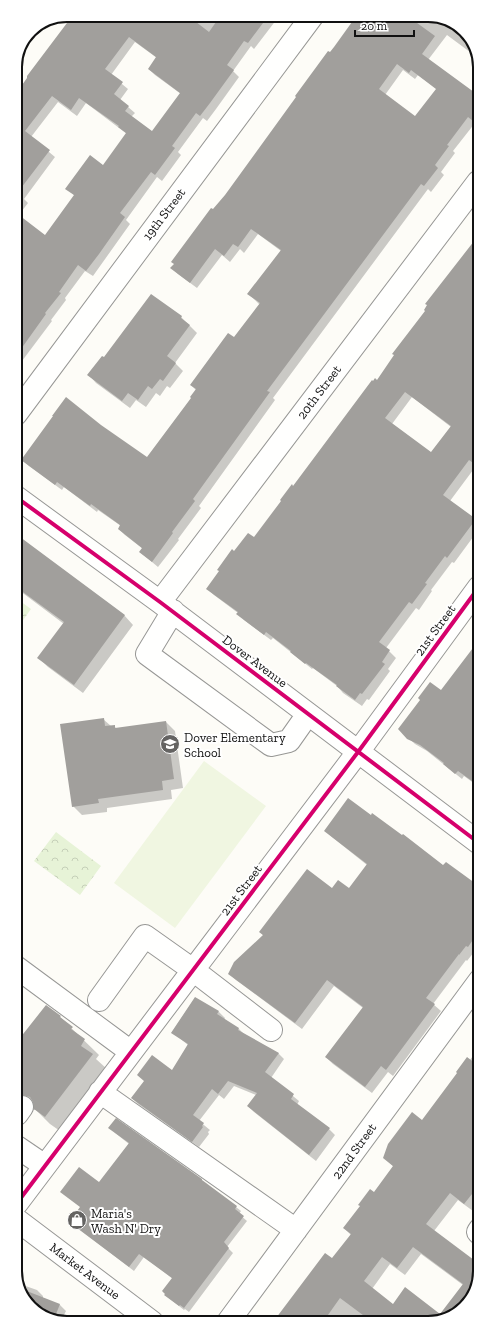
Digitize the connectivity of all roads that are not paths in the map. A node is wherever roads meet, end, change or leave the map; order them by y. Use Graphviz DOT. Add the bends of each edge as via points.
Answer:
graph roads {
  1 [pos="308,22"];
  2 [pos="473,189"];
  3 [pos="22,406"];
  4 [pos="22,501"];
  5 [pos="473,595"];
  6 [pos="167,607"];
  7 [pos="308,714"];
  8 [pos="358,752"];
  9 [pos="473,838"];
  10 [pos="193,970"];
  11 [pos="22,971"];
  12 [pos="473,990"];
  13 [pos="99,1000"];
  14 [pos="271,1030"];
  15 [pos="131,1052"];
  16 [pos="100,1092"];
  17 [pos="22,1150"];
  18 [pos="45,1166"];
  19 [pos="22,1196"];
  20 [pos="22,1224"];
  21 [pos="296,1230"];
  22 [pos="144,1316"];
  23 [pos="232,1316"];
  1 -- 3 [label="street, 19th Street"];
  2 -- 6 [label="street, 20th Street"];
  4 -- 6 [label="street, Dover Avenue"];
  5 -- 8 [label="street, 21st Street"];
  6 -- 7 [label="street, Dover Avenue"];
  6 -- 7 [label="street, 20th Street" via="147,654 271,745 289,741"];
  7 -- 8 [label="street, Dover Avenue"];
  8 -- 9 [label="street, Dover Avenue"];
  8 -- 10 [label="street, 21st Street"];
  10 -- 13 [label="street" via="145,936"];
  10 -- 14 [label="street"];
  10 -- 15 [label="street, 21st Street"];
  11 -- 15 [label="street"];
  12 -- 21 [label="street, 22nd Street"];
  15 -- 16 [label="street, 21st Street"];
  16 -- 18 [label="street, 21st Street"];
  16 -- 21 [label="street"];
  17 -- 18 [label="street"];
  18 -- 19 [label="street, 21st Street"];
  20 -- 22 [label="street, Market Avenue"];
  21 -- 23 [label="street, 22nd Street"];
}
